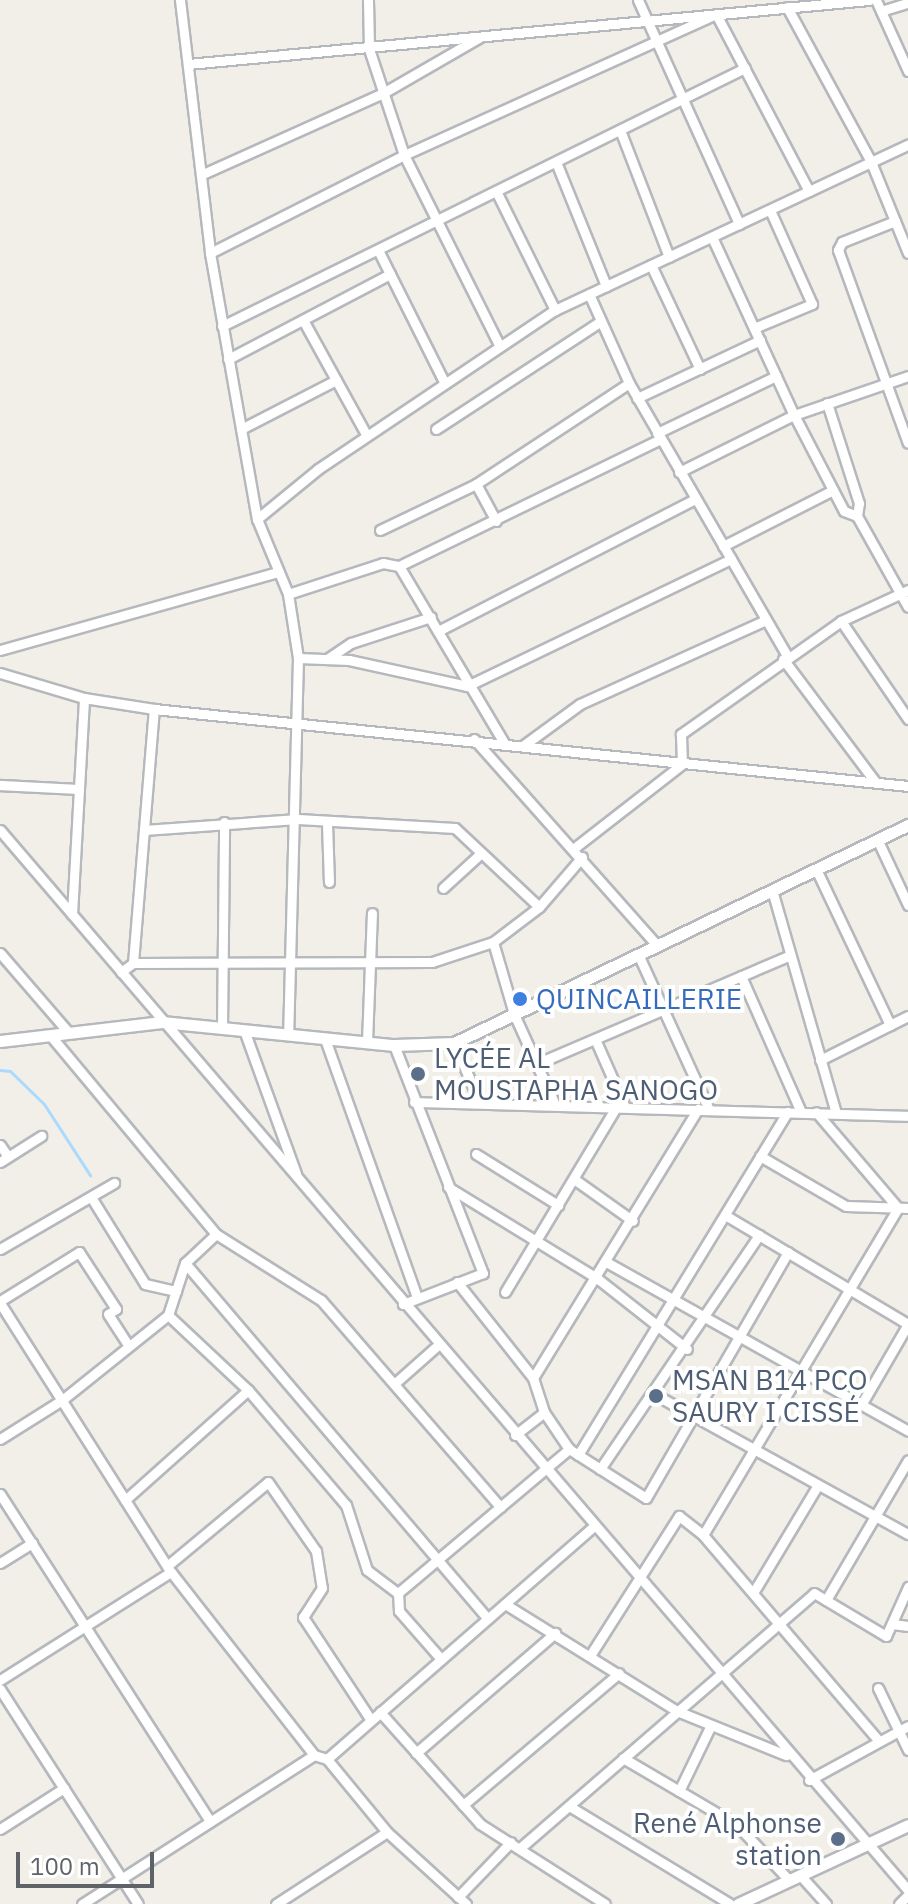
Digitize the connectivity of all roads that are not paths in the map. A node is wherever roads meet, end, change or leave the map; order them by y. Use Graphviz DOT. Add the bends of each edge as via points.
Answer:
graph roads {
  1 [pos="180,0"];
  2 [pos="368,0"];
  3 [pos="638,0"];
  4 [pos="869,0"];
  5 [pos="876,0"];
  6 [pos="908,3"];
  7 [pos="787,7"];
  8 [pos="881,11"];
  9 [pos="716,14"];
  10 [pos="646,20"];
  11 [pos="483,35"];
  12 [pos="656,38"];
  13 [pos="369,49"];
  14 [pos="188,64"];
  15 [pos="745,68"];
  16 [pos="908,71"];
  17 [pos="383,93"];
  18 [pos="682,100"];
  19 [pos="620,130"];
  20 [pos="908,145"];
  21 [pos="404,155"];
  22 [pos="556,162"];
  23 [pos="871,162"];
  24 [pos="205,173"];
  25 [pos="496,191"];
  26 [pos="809,191"];
  27 [pos="770,210"];
  28 [pos="435,221"];
  29 [pos="895,221"];
  30 [pos="739,224"];
  31 [pos="712,237"];
  32 [pos="378,250"];
  33 [pos="210,253"];
  34 [pos="908,253"];
  35 [pos="669,257"];
  36 [pos="651,265"];
  37 [pos="390,274"];
  38 [pos="606,286"];
  39 [pos="589,294"];
  40 [pos="555,310"];
  41 [pos="303,320"];
  42 [pos="601,321"];
  43 [pos="222,326"];
  44 [pos="754,328"];
  45 [pos="760,340"];
  46 [pos="498,343"];
  47 [pos="228,359"];
  48 [pos="700,369"];
  49 [pos="776,376"];
  50 [pos="908,376"];
  51 [pos="336,380"];
  52 [pos="444,382"];
  53 [pos="629,383"];
  54 [pos="887,383"];
  55 [pos="637,398"];
  56 [pos="827,403"];
  57 [pos="794,415"];
  58 [pos="241,429"];
  59 [pos="436,429"];
  60 [pos="367,436"];
  61 [pos="659,436"];
  62 [pos="908,443"];
  63 [pos="679,472"];
  64 [pos="476,484"];
  65 [pos="833,490"];
  66 [pos="695,499"];
  67 [pos="857,516"];
  68 [pos="257,519"];
  69 [pos="496,521"];
  70 [pos="380,530"];
  71 [pos="723,546"];
  72 [pos="731,559"];
  73 [pos="399,566"];
  74 [pos="278,572"];
  75 [pos="903,592"];
  76 [pos="288,594"];
  77 [pos="908,607"];
  78 [pos="431,617"];
  79 [pos="766,620"];
  80 [pos="841,621"];
  81 [pos="438,631"];
  82 [pos="0,650"];
  83 [pos="785,657"];
  84 [pos="298,658"];
  85 [pos="327,659"];
  86 [pos="0,673"];
  87 [pos="467,686"];
  88 [pos="84,698"];
  89 [pos="154,709"];
  90 [pos="908,719"];
  91 [pos="299,720"];
  92 [pos="474,739"];
  93 [pos="504,743"];
  94 [pos="524,745"];
  95 [pos="682,764"];
  96 [pos="876,783"];
  97 [pos="0,785"];
  98 [pos="908,786"];
  99 [pos="79,789"];
  100 [pos="298,819"];
  101 [pos="224,822"];
  102 [pos="327,823"];
  103 [pos="908,825"];
  104 [pos="0,830"];
  105 [pos="144,830"];
  106 [pos="877,839"];
  107 [pos="573,849"];
  108 [pos="479,855"];
  109 [pos="582,857"];
  110 [pos="816,869"];
  111 [pos="329,882"];
  112 [pos="443,888"];
  113 [pos="772,890"];
  114 [pos="908,905"];
  115 [pos="539,907"];
  116 [pos="372,913"];
  117 [pos="72,914"];
  118 [pos="493,942"];
  119 [pos="657,945"];
  120 [pos="0,953"];
  121 [pos="638,954"];
  122 [pos="790,955"];
  123 [pos="287,962"];
  124 [pos="370,962"];
  125 [pos="133,963"];
  126 [pos="222,963"];
  127 [pos="121,972"];
  128 [pos="741,976"];
  129 [pos="662,1009"];
  130 [pos="514,1014"];
  131 [pos="908,1016"];
  132 [pos="162,1022"];
  133 [pos="890,1025"];
  134 [pos="222,1028"];
  135 [pos="244,1030"];
  136 [pos="69,1033"];
  137 [pos="50,1035"];
  138 [pos="288,1035"];
  139 [pos="325,1039"];
  140 [pos="595,1039"];
  141 [pos="0,1041"];
  142 [pos="367,1042"];
  143 [pos="454,1043"];
  144 [pos="394,1045"];
  145 [pos="820,1060"];
  146 [pos="536,1064"];
  147 [pos="414,1102"];
  148 [pos="480,1103"];
  149 [pos="555,1105"];
  150 [pos="621,1107"];
  151 [pos="703,1109"];
  152 [pos="787,1112"];
  153 [pos="801,1112"];
  154 [pos="816,1112"];
  155 [pos="836,1113"];
  156 [pos="908,1116"];
  157 [pos="41,1136"];
  158 [pos="0,1145"];
  159 [pos="476,1154"];
  160 [pos="760,1156"];
  161 [pos="4,1160"];
  162 [pos="574,1179"];
  163 [pos="299,1182"];
  164 [pos="114,1183"];
  165 [pos="448,1187"];
  166 [pos="91,1197"];
  167 [pos="558,1205"];
  168 [pos="903,1208"];
  169 [pos="725,1215"];
  170 [pos="633,1221"];
  171 [pos="216,1234"];
  172 [pos="759,1235"];
  173 [pos="537,1239"];
  174 [pos="0,1249"];
  175 [pos="788,1252"];
  176 [pos="185,1263"];
  177 [pos="608,1263"];
  178 [pos="598,1279"];
  179 [pos="457,1282"];
  180 [pos="850,1289"];
  181 [pos="176,1291"];
  182 [pos="505,1292"];
  183 [pos="417,1298"];
  184 [pos="673,1299"];
  185 [pos="0,1302"];
  186 [pos="403,1304"];
  187 [pos="168,1315"];
  188 [pos="708,1319"];
  189 [pos="908,1324"];
  190 [pos="657,1326"];
  191 [pos="739,1336"];
  192 [pos="438,1345"];
  193 [pos="129,1346"];
  194 [pos="687,1349"];
  195 [pos="801,1371"];
  196 [pos="533,1378"];
  197 [pos="394,1384"];
  198 [pos="248,1390"];
  199 [pos="654,1394"];
  200 [pos="62,1400"];
  201 [pos="861,1405"];
  202 [pos="544,1412"];
  203 [pos="693,1416"];
  204 [pos="908,1431"];
  205 [pos="515,1435"];
  206 [pos="0,1439"];
  207 [pos="569,1449"];
  208 [pos="754,1450"];
  209 [pos="578,1455"];
  210 [pos="908,1460"];
  211 [pos="600,1469"];
  212 [pos="544,1470"];
  213 [pos="818,1485"];
  214 [pos="0,1494"];
  215 [pos="125,1500"];
  216 [pos="500,1507"];
  217 [pos="875,1516"];
  218 [pos="593,1527"];
  219 [pos="908,1534"];
  220 [pos="703,1535"];
  221 [pos="32,1543"];
  222 [pos="438,1559"];
  223 [pos="0,1563"];
  224 [pos="169,1569"];
  225 [pos="638,1579"];
  226 [pos="908,1587"];
  227 [pos="398,1593"];
  228 [pos="753,1593"];
  229 [pos="826,1600"];
  230 [pos="505,1604"];
  231 [pos="488,1619"];
  232 [pos="779,1623"];
  233 [pos="892,1624"];
  234 [pos="85,1626"];
  235 [pos="908,1626"];
  236 [pos="555,1633"];
  237 [pos="591,1654"];
  238 [pos="441,1659"];
  239 [pos="619,1673"];
  240 [pos="719,1675"];
  241 [pos="0,1680"];
  242 [pos="878,1688"];
  243 [pos="0,1689"];
  244 [pos="677,1711"];
  245 [pos="380,1712"];
  246 [pos="371,1720"];
  247 [pos="711,1725"];
  248 [pos="908,1726"];
  249 [pos="898,1731"];
  250 [pos="879,1741"];
  251 [pos="908,1750"];
  252 [pos="416,1753"];
  253 [pos="314,1755"];
  254 [pos="790,1757"];
  255 [pos="623,1758"];
  256 [pos="327,1759"];
  257 [pos="809,1780"];
  258 [pos="64,1788"];
  259 [pos="679,1791"];
  260 [pos="463,1805"];
  261 [pos="569,1806"];
  262 [pos="210,1821"];
  263 [pos="908,1825"];
  264 [pos="0,1829"];
  265 [pos="387,1832"];
  266 [pos="516,1845"];
  267 [pos="865,1845"];
  268 [pos="121,1878"];
  269 [pos="794,1878"];
  270 [pos="908,1893"];
  271 [pos="462,1901"];
  272 [pos="82,1904"];
  273 [pos="138,1904"];
  274 [pos="276,1904"];
  275 [pos="605,1904"];
  276 [pos="730,1904"];
  277 [pos="738,1904"];
  278 [pos="826,1904"];
  279 [pos="899,1904"];
  1 -- 14 [label="street"];
  2 -- 13 [label="street"];
  3 -- 10 [label="street"];
  4 -- 7 [label="street"];
  5 -- 8 [label="street"];
  6 -- 8 [label="street"];
  7 -- 9 [label="street"];
  7 -- 23 [label="street"];
  8 -- 16 [label="street"];
  9 -- 10 [label="street"];
  9 -- 12 [label="street"];
  9 -- 15 [label="street"];
  10 -- 11 [label="street"];
  10 -- 12 [label="street"];
  11 -- 13 [label="street"];
  11 -- 17 [label="street"];
  12 -- 18 [label="street"];
  12 -- 21 [label="street"];
  13 -- 14 [label="street"];
  13 -- 17 [label="street"];
  14 -- 24 [label="street"];
  15 -- 18 [label="street"];
  15 -- 26 [label="street"];
  17 -- 21 [label="street"];
  17 -- 24 [label="street"];
  18 -- 19 [label="street"];
  18 -- 30 [label="street"];
  19 -- 22 [label="street"];
  19 -- 35 [label="street"];
  20 -- 23 [label="street"];
  21 -- 28 [label="street"];
  21 -- 33 [label="street"];
  22 -- 25 [label="street"];
  22 -- 38 [label="street"];
  23 -- 26 [label="street"];
  23 -- 29 [label="street"];
  24 -- 33 [label="street"];
  25 -- 28 [label="street"];
  25 -- 40 [label="street"];
  26 -- 27 [label="street"];
  27 -- 30 [label="street"];
  27 -- 44 [label="street" via="812,304"];
  28 -- 32 [label="street"];
  28 -- 46 [label="street"];
  29 -- 34 [label="street"];
  29 -- 54 [label="street" via="842,242 838,250"];
  30 -- 31 [label="street"];
  31 -- 35 [label="street"];
  31 -- 44 [label="street"];
  32 -- 37 [label="street"];
  32 -- 43 [label="street"];
  33 -- 43 [label="street"];
  35 -- 36 [label="street"];
  36 -- 38 [label="street"];
  36 -- 48 [label="street"];
  37 -- 41 [label="street"];
  37 -- 52 [label="street"];
  38 -- 39 [label="street"];
  39 -- 40 [label="street"];
  39 -- 42 [label="street"];
  40 -- 46 [label="street"];
  41 -- 47 [label="street"];
  41 -- 51 [label="street"];
  42 -- 53 [label="street"];
  42 -- 59 [label="street"];
  43 -- 47 [label="street"];
  44 -- 45 [label="street"];
  45 -- 48 [label="street"];
  45 -- 49 [label="street"];
  46 -- 52 [label="street"];
  47 -- 58 [label="street"];
  48 -- 55 [label="street"];
  49 -- 57 [label="street"];
  49 -- 61 [label="street"];
  50 -- 54 [label="street"];
  51 -- 58 [label="street"];
  51 -- 60 [label="street"];
  52 -- 60 [label="street"];
  53 -- 55 [label="street"];
  53 -- 64 [label="street"];
  54 -- 56 [label="street"];
  54 -- 62 [label="street"];
  55 -- 61 [label="street"];
  56 -- 57 [label="street"];
  56 -- 67 [label="street" via="859,503"];
  57 -- 63 [label="street"];
  57 -- 65 [label="street"];
  58 -- 68 [label="street"];
  60 -- 68 [label="street"];
  61 -- 63 [label="street"];
  61 -- 69 [label="street"];
  63 -- 66 [label="street"];
  64 -- 69 [label="street"];
  64 -- 70 [label="street"];
  65 -- 67 [label="street" via="844,511"];
  65 -- 71 [label="street"];
  66 -- 71 [label="street"];
  66 -- 81 [label="street"];
  67 -- 75 [label="street"];
  68 -- 74 [label="street"];
  69 -- 73 [label="street"];
  71 -- 72 [label="street"];
  72 -- 79 [label="street"];
  72 -- 87 [label="street"];
  73 -- 76 [label="street" via="383,563"];
  73 -- 78 [label="street"];
  74 -- 76 [label="street"];
  74 -- 82 [label="street"];
  75 -- 77 [label="street"];
  75 -- 80 [label="street"];
  76 -- 84 [label="street"];
  78 -- 81 [label="street"];
  78 -- 85 [label="street" via="351,643"];
  79 -- 83 [label="street"];
  79 -- 94 [label="street" via="580,704"];
  80 -- 83 [label="street"];
  80 -- 90 [label="street"];
  81 -- 87 [label="street"];
  83 -- 95 [label="street" via="681,734"];
  83 -- 96 [label="street"];
  84 -- 85 [label="street"];
  84 -- 91 [label="street"];
  85 -- 87 [label="street"];
  86 -- 88 [label="street"];
  87 -- 93 [label="street"];
  88 -- 89 [label="street"];
  88 -- 99 [label="street"];
  89 -- 91 [label="street"];
  89 -- 105 [label="street"];
  91 -- 92 [label="street"];
  91 -- 100 [label="street"];
  92 -- 93 [label="street"];
  92 -- 107 [label="street"];
  93 -- 94 [label="street"];
  94 -- 95 [label="street"];
  95 -- 96 [label="street"];
  95 -- 107 [label="street"];
  96 -- 98 [label="street"];
  97 -- 99 [label="street"];
  99 -- 117 [label="street"];
  100 -- 101 [label="street"];
  100 -- 102 [label="street"];
  100 -- 123 [label="street"];
  101 -- 105 [label="street"];
  101 -- 126 [label="street"];
  102 -- 108 [label="street" via="455,828"];
  102 -- 111 [label="street"];
  103 -- 106 [label="street"];
  104 -- 117 [label="street"];
  105 -- 125 [label="street"];
  106 -- 110 [label="street"];
  106 -- 114 [label="street"];
  107 -- 109 [label="street"];
  108 -- 112 [label="street"];
  108 -- 115 [label="street"];
  109 -- 115 [label="street"];
  109 -- 119 [label="street"];
  110 -- 113 [label="street"];
  110 -- 133 [label="street"];
  113 -- 119 [label="street"];
  113 -- 122 [label="street"];
  115 -- 118 [label="street"];
  116 -- 124 [label="street"];
  117 -- 127 [label="street"];
  118 -- 124 [label="street" via="432,962"];
  118 -- 130 [label="street"];
  119 -- 121 [label="street"];
  120 -- 136 [label="street"];
  121 -- 129 [label="street"];
  121 -- 130 [label="street"];
  122 -- 128 [label="street"];
  122 -- 145 [label="street"];
  123 -- 124 [label="street"];
  123 -- 126 [label="street"];
  123 -- 138 [label="street"];
  124 -- 142 [label="street"];
  125 -- 126 [label="street"];
  125 -- 127 [label="street"];
  126 -- 134 [label="street"];
  127 -- 132 [label="street"];
  128 -- 129 [label="street"];
  128 -- 153 [label="street"];
  129 -- 140 [label="street"];
  129 -- 151 [label="street"];
  130 -- 143 [label="street"];
  130 -- 146 [label="street"];
  131 -- 133 [label="street"];
  132 -- 134 [label="street"];
  132 -- 136 [label="street"];
  132 -- 163 [label="street"];
  133 -- 145 [label="street"];
  134 -- 135 [label="street"];
  135 -- 138 [label="street"];
  135 -- 163 [label="street"];
  136 -- 137 [label="street"];
  137 -- 141 [label="street"];
  137 -- 171 [label="street"];
  138 -- 139 [label="street"];
  139 -- 142 [label="street"];
  139 -- 183 [label="street"];
  140 -- 146 [label="street"];
  140 -- 150 [label="street"];
  142 -- 144 [label="street"];
  143 -- 144 [label="street"];
  143 -- 148 [label="street"];
  144 -- 147 [label="street"];
  145 -- 155 [label="street"];
  146 -- 149 [label="street"];
  147 -- 148 [label="street"];
  147 -- 165 [label="street"];
  148 -- 149 [label="street"];
  149 -- 150 [label="street"];
  150 -- 151 [label="street"];
  150 -- 162 [label="street"];
  151 -- 152 [label="street"];
  151 -- 170 [label="street"];
  152 -- 153 [label="street"];
  152 -- 160 [label="street"];
  153 -- 154 [label="street"];
  154 -- 155 [label="street"];
  154 -- 168 [label="street"];
  155 -- 156 [label="street"];
  157 -- 161 [label="street"];
  158 -- 161 [label="street"];
  159 -- 167 [label="street"];
  160 -- 168 [label="street" via="846,1206"];
  160 -- 169 [label="street"];
  162 -- 167 [label="street"];
  162 -- 170 [label="street"];
  163 -- 186 [label="street"];
  164 -- 166 [label="street"];
  165 -- 173 [label="street"];
  165 -- 179 [label="street" via="483,1273"];
  166 -- 174 [label="street"];
  166 -- 181 [label="street" via="145,1284"];
  167 -- 173 [label="street"];
  168 -- 180 [label="street"];
  169 -- 172 [label="street"];
  169 -- 184 [label="street"];
  170 -- 177 [label="street"];
  171 -- 176 [label="street"];
  171 -- 197 [label="street" via="321,1300"];
  172 -- 175 [label="street"];
  172 -- 188 [label="street"];
  173 -- 178 [label="street"];
  173 -- 182 [label="street"];
  175 -- 180 [label="street"];
  175 -- 191 [label="street"];
  176 -- 181 [label="street"];
  176 -- 222 [label="street"];
  177 -- 178 [label="street"];
  177 -- 184 [label="street"];
  178 -- 190 [label="street"];
  178 -- 196 [label="street"];
  179 -- 183 [label="street"];
  179 -- 196 [label="street"];
  180 -- 189 [label="street"];
  180 -- 195 [label="street"];
  181 -- 187 [label="street"];
  183 -- 186 [label="street"];
  184 -- 188 [label="street"];
  184 -- 190 [label="street"];
  185 -- 193 [label="street" via="79,1252 116,1309 108,1314"];
  185 -- 200 [label="street"];
  186 -- 192 [label="street"];
  187 -- 193 [label="street"];
  187 -- 198 [label="street"];
  188 -- 191 [label="street"];
  188 -- 194 [label="street"];
  189 -- 201 [label="street"];
  190 -- 194 [label="street"];
  190 -- 209 [label="street"];
  191 -- 195 [label="street"];
  191 -- 203 [label="street"];
  192 -- 197 [label="street"];
  192 -- 205 [label="street"];
  193 -- 200 [label="street"];
  194 -- 199 [label="street"];
  195 -- 201 [label="street"];
  195 -- 208 [label="street"];
  196 -- 202 [label="street"];
  197 -- 216 [label="street"];
  198 -- 215 [label="street"];
  198 -- 227 [label="street" via="346,1505 367,1570"];
  199 -- 203 [label="street"];
  199 -- 211 [label="street"];
  200 -- 206 [label="street"];
  200 -- 215 [label="street"];
  201 -- 204 [label="street"];
  202 -- 205 [label="street"];
  202 -- 207 [label="street"];
  203 -- 208 [label="street"];
  203 -- 211 [label="street" via="646,1498"];
  205 -- 212 [label="street"];
  207 -- 209 [label="street"];
  207 -- 212 [label="street"];
  208 -- 213 [label="street"];
  208 -- 220 [label="street"];
  209 -- 211 [label="street"];
  210 -- 217 [label="street"];
  212 -- 216 [label="street"];
  212 -- 218 [label="street"];
  213 -- 217 [label="street"];
  213 -- 228 [label="street"];
  214 -- 221 [label="street"];
  215 -- 224 [label="street"];
  216 -- 222 [label="street"];
  217 -- 219 [label="street"];
  217 -- 229 [label="street"];
  218 -- 225 [label="street"];
  218 -- 230 [label="street"];
  220 -- 225 [label="street" via="679,1516"];
  220 -- 228 [label="street"];
  221 -- 223 [label="street"];
  221 -- 234 [label="street"];
  222 -- 227 [label="street"];
  222 -- 231 [label="street"];
  224 -- 234 [label="street"];
  224 -- 246 [label="street" via="268,1482 316,1551 322,1588 303,1617"];
  224 -- 253 [label="street"];
  225 -- 237 [label="street"];
  225 -- 240 [label="street"];
  226 -- 233 [label="street"];
  227 -- 238 [label="street" via="399,1611"];
  228 -- 232 [label="street"];
  229 -- 232 [label="street" via="814,1593"];
  229 -- 233 [label="street" via="886,1636"];
  230 -- 231 [label="street"];
  230 -- 236 [label="street"];
  231 -- 238 [label="street"];
  232 -- 240 [label="street"];
  232 -- 250 [label="street"];
  233 -- 235 [label="street"];
  234 -- 241 [label="street"];
  234 -- 262 [label="street"];
  236 -- 237 [label="street"];
  236 -- 252 [label="street"];
  237 -- 239 [label="street"];
  238 -- 245 [label="street"];
  239 -- 244 [label="street"];
  239 -- 260 [label="street"];
  240 -- 244 [label="street"];
  240 -- 254 [label="street"];
  242 -- 249 [label="street"];
  243 -- 258 [label="street"];
  244 -- 247 [label="street"];
  244 -- 255 [label="street"];
  245 -- 246 [label="street"];
  245 -- 252 [label="street"];
  246 -- 256 [label="street"];
  247 -- 254 [label="street"];
  247 -- 259 [label="street"];
  248 -- 249 [label="street"];
  249 -- 250 [label="street"];
  249 -- 251 [label="street"];
  250 -- 257 [label="street"];
  252 -- 260 [label="street"];
  253 -- 256 [label="street"];
  253 -- 262 [label="street"];
  254 -- 257 [label="street"];
  255 -- 259 [label="street"];
  255 -- 261 [label="street"];
  256 -- 265 [label="street"];
  257 -- 267 [label="street"];
  258 -- 264 [label="street"];
  258 -- 268 [label="street"];
  259 -- 269 [label="street" via="737,1825"];
  260 -- 266 [label="street"];
  261 -- 266 [label="street"];
  261 -- 276 [label="street"];
  262 -- 268 [label="street"];
  263 -- 267 [label="street"];
  265 -- 271 [label="street"];
  265 -- 274 [label="street"];
  266 -- 271 [label="street"];
  266 -- 275 [label="street"];
  267 -- 269 [label="street"];
  267 -- 270 [label="street"];
  268 -- 272 [label="street"];
  268 -- 273 [label="street"];
  269 -- 277 [label="street"];
  269 -- 278 [label="street"];
  270 -- 279 [label="street"];
}
